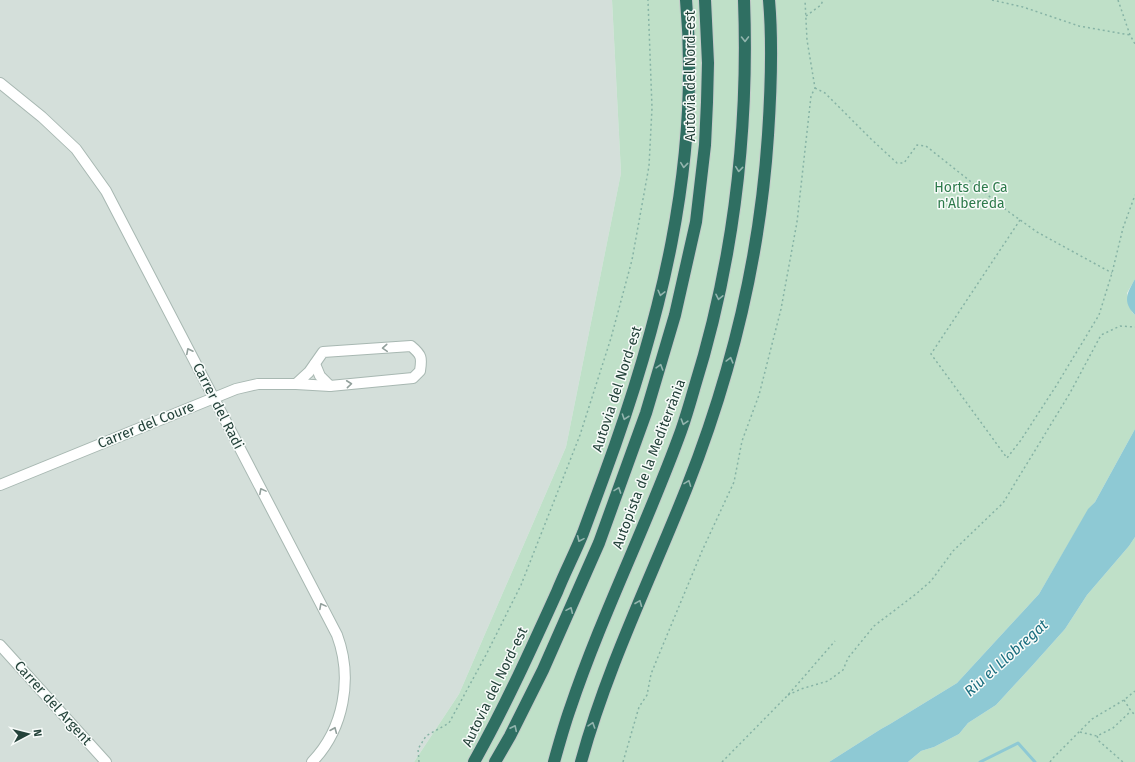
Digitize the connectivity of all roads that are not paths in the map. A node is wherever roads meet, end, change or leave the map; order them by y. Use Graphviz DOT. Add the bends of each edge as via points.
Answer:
graph roads {
  1 [pos="686,0"];
  2 [pos="705,0"];
  3 [pos="744,0"];
  4 [pos="769,0"];
  5 [pos="0,83"];
  6 [pos="315,364"];
  7 [pos="296,384"];
  8 [pos="330,386"];
  9 [pos="213,398"];
  10 [pos="0,485"];
  11 [pos="0,645"];
  12 [pos="106,762"];
  13 [pos="312,762"];
  14 [pos="474,762"];
  15 [pos="495,762"];
  16 [pos="554,762"];
  17 [pos="581,762"];
  1 -- 14 [label="highway, Autovia del Nord-est, one-way" via="689,79 683,170 672,242 647,349 583,533 527,658"];
  15 -- 2 [label="highway, Autovia del Nord-est, one-way" via="543,670 599,543 646,413 675,315 696,222 703,161 708,63"];
  3 -- 16 [label="highway, Autopista de la Mediterrània, one-way" via="741,155 732,226 716,311 681,429 585,667"];
  17 -- 4 [label="highway, one-way" via="594,719 627,632 705,439 738,329 754,253 767,152 772,88"];
  9 -- 5 [label="street, Carrer del Radi, one-way" via="106,191 76,149"];
  6 -- 7 [label="street, Carrer del Coure"];
  6 -- 8 [label="street" via="320,376"];
  8 -- 6 [label="street, Carrer del Coure, one-way" via="413,378 420,371 422,358 411,346 323,352"];
  7 -- 8 [label="street, Carrer del Coure"];
  7 -- 9 [label="street, Carrer del Coure" via="258,384 236,388"];
  9 -- 10 [label="street, Carrer del Coure"];
  13 -- 9 [label="street, Carrer del Radi, one-way" via="329,740 341,712 345,681 339,642"];
  11 -- 12 [label="street, Carrer del Argent"];
}
